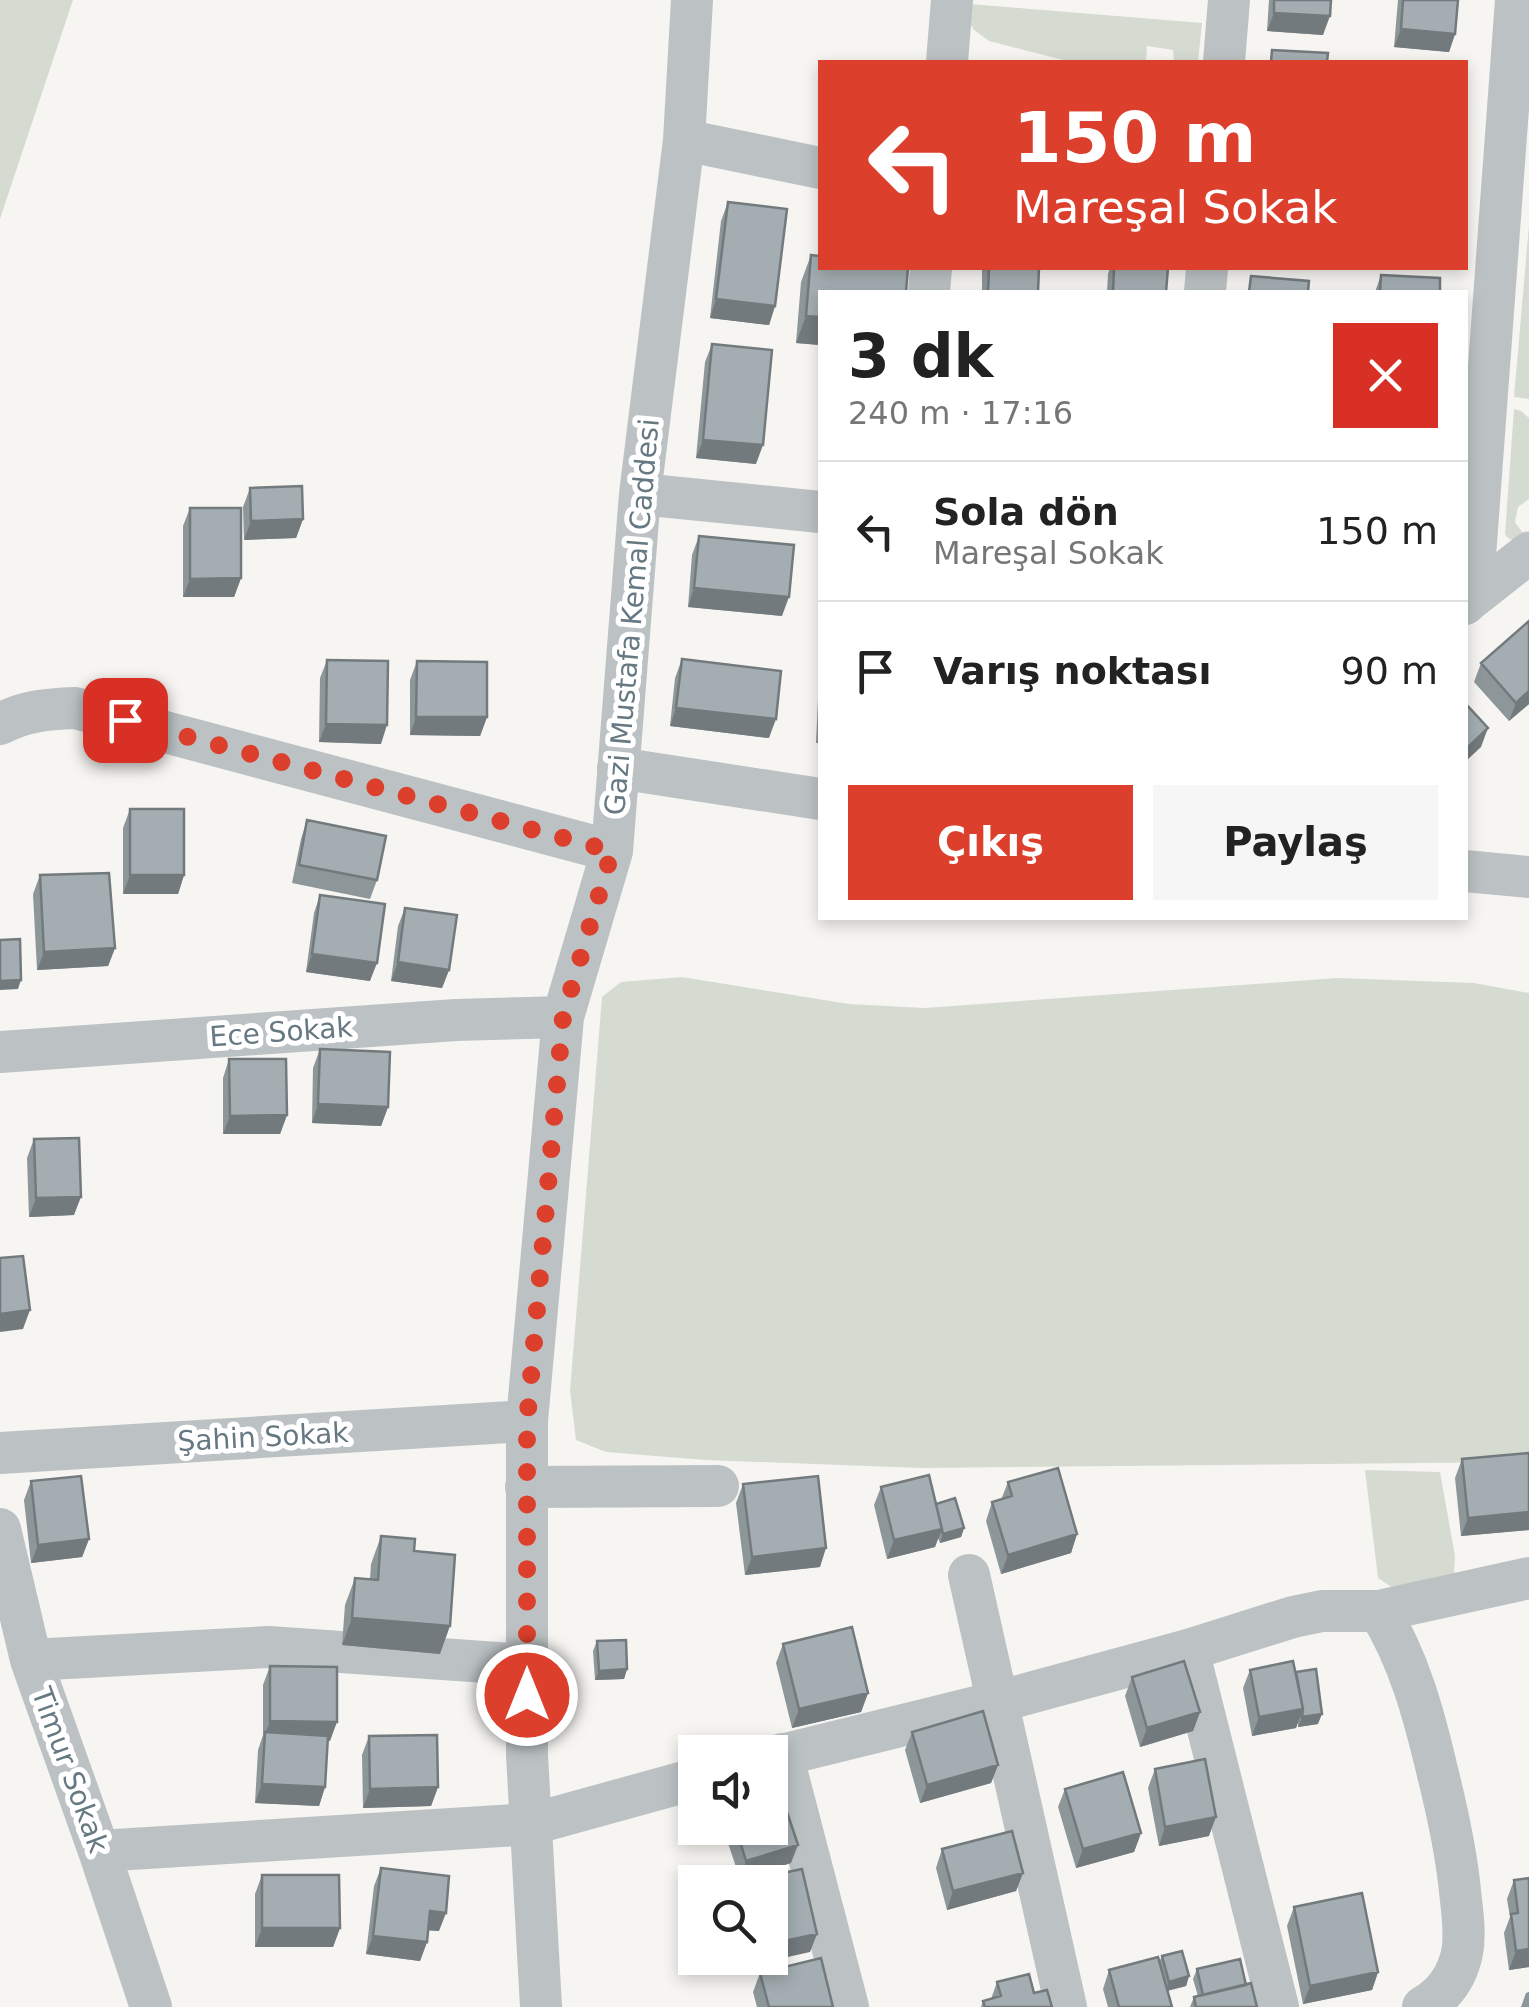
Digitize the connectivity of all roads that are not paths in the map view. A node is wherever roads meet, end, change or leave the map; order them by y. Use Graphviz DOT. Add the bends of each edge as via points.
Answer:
graph roads {
  1 [pos="692,0"];
  2 [pos="952,0"];
  3 [pos="1229,0"];
  4 [pos="1516,0"];
  5 [pos="948,60"];
  6 [pos="1224,60"];
  7 [pos="684,140"];
  8 [pos="818,168"];
  9 [pos="1481,245"];
  10 [pos="640,494"];
  11 [pos="818,512"];
  12 [pos="1529,553"];
  13 [pos="1468,592"];
  14 [pos="1468,600"];
  15 [pos="0,724"];
  16 [pos="618,768"];
  17 [pos="818,799"];
  18 [pos="612,851"];
  19 [pos="1468,871"];
  20 [pos="1529,877"];
  21 [pos="563,1017"];
  22 [pos="0,1052"];
  23 [pos="527,1422"];
  24 [pos="0,1453"];
  25 [pos="718,1486"];
  26 [pos="526,1487"];
  27 [pos="0,1530"];
  28 [pos="969,1575"];
  29 [pos="1529,1578"];
  30 [pos="1379,1611"];
  31 [pos="1188,1650"];
  32 [pos="31,1660"];
  33 [pos="527,1666"];
  34 [pos="997,1702"];
  35 [pos="788,1753"];
  36 [pos="678,1784"];
  37 [pos="788,1798"];
  38 [pos="532,1824"];
  39 [pos="99,1851"];
  40 [pos="151,2007"];
  41 [pos="541,2007"];
  42 [pos="848,2007"];
  43 [pos="1066,2007"];
  44 [pos="1278,2007"];
  45 [pos="1422,2007"];
  1 -- 7 [label="street, Gazi Mustafa Kemal Caddesi"];
  2 -- 5 [label="street"];
  3 -- 6 [label="street"];
  4 -- 9 [label="street"];
  7 -- 8 [label="street"];
  7 -- 10 [label="street, Gazi Mustafa Kemal Caddesi"];
  9 -- 13 [label="street" via="1475,556"];
  10 -- 11 [label="street"];
  10 -- 16 [label="street, Gazi Mustafa Kemal Caddesi"];
  12 -- 14 [label="street"];
  15 -- 18 [label="street" via="46,708 74,708"];
  16 -- 17 [label="street"];
  16 -- 18 [label="street, Gazi Mustafa Kemal Caddesi"];
  18 -- 21 [label="street, Gazi Mustafa Kemal Caddesi"];
  19 -- 20 [label="street"];
  21 -- 22 [label="street, Ece Sokak"];
  21 -- 23 [label="street, Gazi Mustafa Kemal Caddesi"];
  23 -- 24 [label="street, Şahin Sokak"];
  23 -- 26 [label="street, Gazi Mustafa Kemal Caddesi"];
  25 -- 26 [label="street"];
  26 -- 33 [label="street, Gazi Mustafa Kemal Caddesi"];
  27 -- 32 [label="street, Timur Sokak"];
  28 -- 34 [label="street"];
  29 -- 30 [label="street"];
  30 -- 31 [label="street" via="1322,1611"];
  30 -- 45 [label="street" via="1396,1637 1428,1728 1456,1847 1462,1952 1452,1981"];
  31 -- 34 [label="street"];
  31 -- 44 [label="street"];
  32 -- 33 [label="street" via="269,1647"];
  32 -- 39 [label="street, Timur Sokak"];
  33 -- 38 [label="street, Gazi Mustafa Kemal Caddesi"];
  34 -- 35 [label="street"];
  34 -- 43 [label="street"];
  36 -- 38 [label="street"];
  37 -- 42 [label="street"];
  38 -- 39 [label="street"];
  38 -- 41 [label="street, Gazi Mustafa Kemal Caddesi"];
  39 -- 40 [label="street, Timur Sokak"];
}
